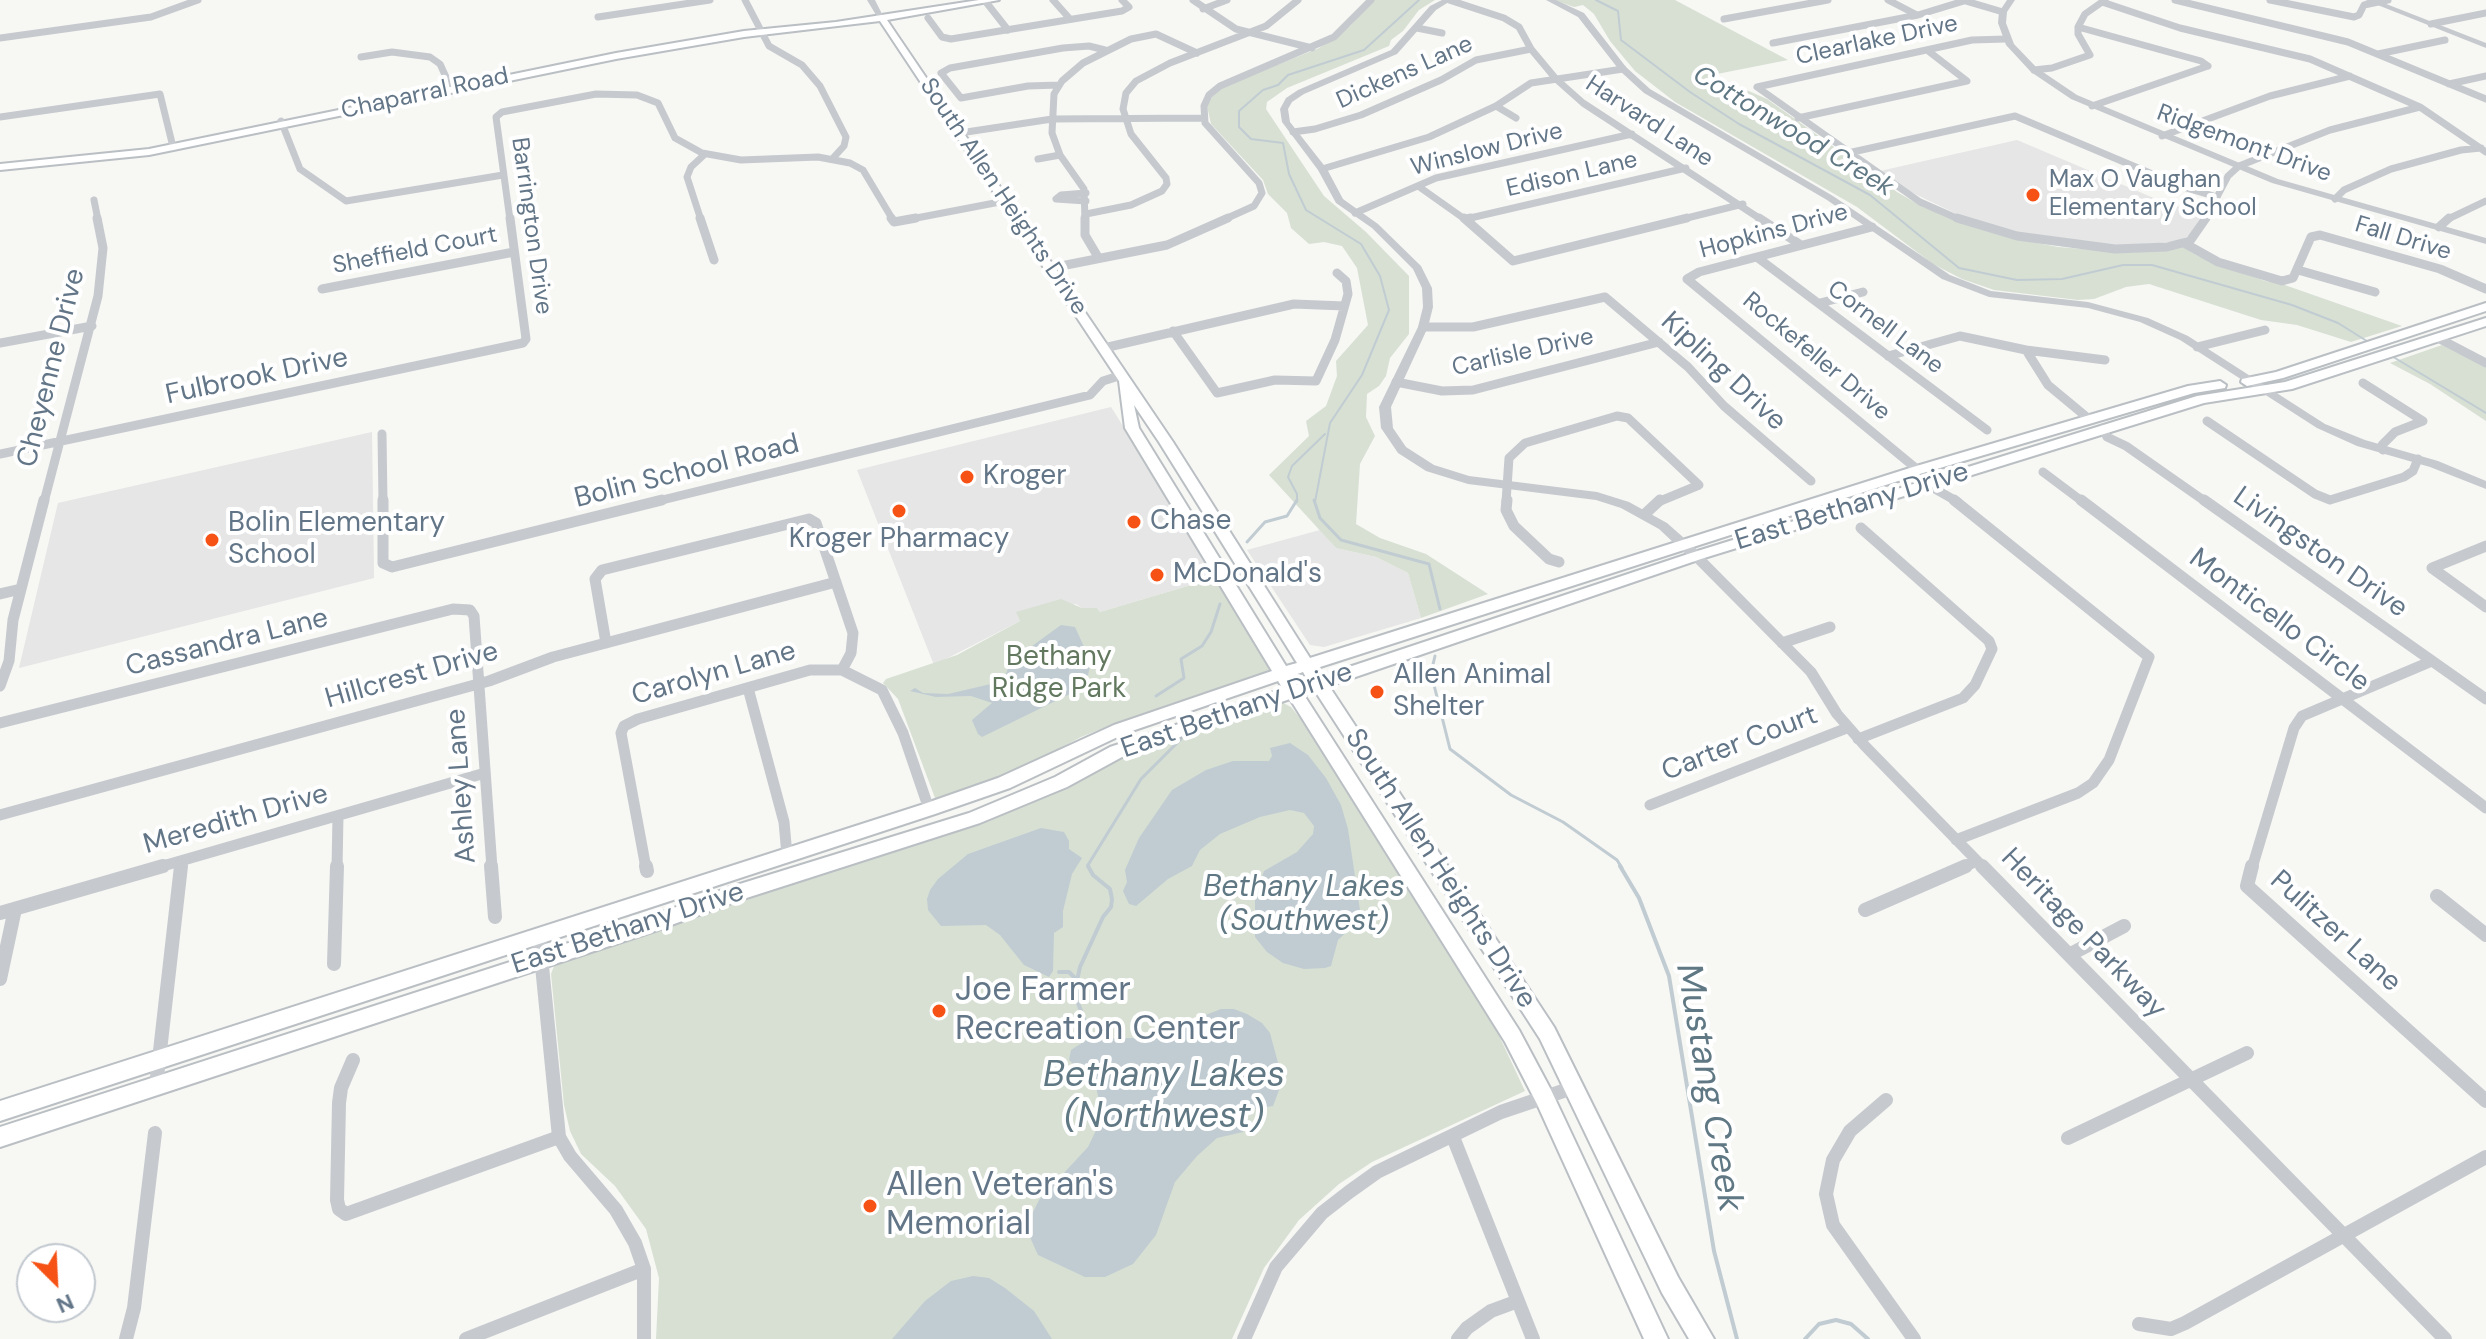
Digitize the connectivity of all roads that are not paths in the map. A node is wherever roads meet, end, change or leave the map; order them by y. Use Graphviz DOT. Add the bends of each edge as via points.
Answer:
graph roads {
  1 [pos="198,0"];
  2 [pos="710,0"];
  3 [pos="745,0"];
  4 [pos="871,0"];
  5 [pos="1053,0"];
  6 [pos="1122,0"];
  7 [pos="1193,0"];
  8 [pos="1227,0"];
  9 [pos="1298,0"];
  10 [pos="1371,0"];
  11 [pos="1448,0"];
  12 [pos="1550,0"];
  13 [pos="1828,0"];
  14 [pos="1888,0"];
  15 [pos="2011,0"];
  16 [pos="2175,0"];
  17 [pos="2270,0"];
  18 [pos="2388,0"];
  19 [pos="990,1"];
  20 [pos="1963,1"];
  21 [pos="2103,1"];
  22 [pos="2372,1"];
  23 [pos="2293,2"];
  24 [pos="1203,9"];
  25 [pos="2003,12"];
  26 [pos="2486,13"];
  27 [pos="1918,15"];
  28 [pos="598,17"];
  29 [pos="882,18"];
  30 [pos="928,18"];
  31 [pos="1070,19"];
  32 [pos="1724,19"];
  33 [pos="2431,24"];
  34 [pos="2078,27"];
  35 [pos="1417,28"];
  36 [pos="1008,30"];
  37 [pos="760,31"];
  38 [pos="1250,33"];
  39 [pos="1442,33"];
  40 [pos="0,38"];
  41 [pos="2006,39"];
  42 [pos="2445,40"];
  43 [pos="1773,43"];
  44 [pos="2486,46"];
  45 [pos="1313,48"];
  46 [pos="1531,49"];
  47 [pos="1105,50"];
  48 [pos="1927,50"];
  49 [pos="1197,53"];
  50 [pos="2378,54"];
  51 [pos="361,57"];
  52 [pos="1623,69"];
  53 [pos="2034,70"];
  54 [pos="2350,76"];
  55 [pos="2486,76"];
  56 [pos="1556,79"];
  57 [pos="2449,84"];
  58 [pos="1059,85"];
  59 [pos="450,87"];
  60 [pos="2486,99"];
  61 [pos="1496,106"];
  62 [pos="2092,106"];
  63 [pos="2420,107"];
  64 [pos="0,117"];
  65 [pos="1204,118"];
  66 [pos="1516,118"];
  67 [pos="1798,118"];
  68 [pos="1052,119"];
  69 [pos="1127,120"];
  70 [pos="282,123"];
  71 [pos="1293,132"];
  72 [pos="960,133"];
  73 [pos="1632,134"];
  74 [pos="2162,136"];
  75 [pos="173,146"];
  76 [pos="2484,150"];
  77 [pos="1848,153"];
  78 [pos="705,154"];
  79 [pos="1060,155"];
  80 [pos="833,158"];
  81 [pos="1038,159"];
  82 [pos="0,165"];
  83 [pos="2239,166"];
  84 [pos="1686,168"];
  85 [pos="1322,169"];
  86 [pos="503,175"];
  87 [pos="1418,186"];
  88 [pos="2217,197"];
  89 [pos="2335,199"];
  90 [pos="94,200"];
  91 [pos="1005,201"];
  92 [pos="2486,201"];
  93 [pos="1743,204"];
  94 [pos="1355,213"];
  95 [pos="1086,214"];
  96 [pos="1466,219"];
  97 [pos="1872,227"];
  98 [pos="2439,227"];
  99 [pos="2486,241"];
  100 [pos="2184,243"];
  101 [pos="1801,245"];
  102 [pos="514,252"];
  103 [pos="1098,257"];
  104 [pos="1758,258"];
  105 [pos="714,260"];
  106 [pos="1051,268"];
  107 [pos="2298,270"];
  108 [pos="1337,273"];
  109 [pos="1687,277"];
  110 [pos="322,289"];
  111 [pos="2483,289"];
  112 [pos="1863,292"];
  113 [pos="2375,292"];
  114 [pos="1820,303"];
  115 [pos="1344,306"];
  116 [pos="2486,307"];
  117 [pos="2486,322"];
  118 [pos="92,326"];
  119 [pos="1423,327"];
  120 [pos="2265,330"];
  121 [pos="1173,331"];
  122 [pos="2438,338"];
  123 [pos="1659,342"];
  124 [pos="0,343"];
  125 [pos="523,343"];
  126 [pos="2197,347"];
  127 [pos="1104,348"];
  128 [pos="2026,350"];
  129 [pos="1888,356"];
  130 [pos="2105,360"];
  131 [pos="2486,363"];
  132 [pos="1122,376"];
  133 [pos="1396,382"];
  134 [pos="2250,382"];
  135 [pos="2363,383"];
  136 [pos="2264,390"];
  137 [pos="1127,404"];
  138 [pos="2089,419"];
  139 [pos="2207,421"];
  140 [pos="2103,429"];
  141 [pos="1987,430"];
  142 [pos="382,434"];
  143 [pos="1163,437"];
  144 [pos="61,441"];
  145 [pos="2383,450"];
  146 [pos="0,454"];
  147 [pos="2418,459"];
  148 [pos="1918,470"];
  149 [pos="2043,472"];
  150 [pos="1811,481"];
  151 [pos="1932,481"];
  152 [pos="1506,485"];
  153 [pos="2486,485"];
  154 [pos="1834,496"];
  155 [pos="1645,514"];
  156 [pos="1217,524"];
  157 [pos="1861,528"];
  158 [pos="1779,529"];
  159 [pos="1196,530"];
  160 [pos="1683,543"];
  161 [pos="2486,546"];
  162 [pos="1696,556"];
  163 [pos="1559,562"];
  164 [pos="836,582"];
  165 [pos="21,589"];
  166 [pos="0,594"];
  167 [pos="2486,607"];
  168 [pos="465,608"];
  169 [pos="1830,627"];
  170 [pos="606,643"];
  171 [pos="1782,643"];
  172 [pos="2432,661"];
  173 [pos="1307,666"];
  174 [pos="842,670"];
  175 [pos="1287,682"];
  176 [pos="1319,682"];
  177 [pos="479,684"];
  178 [pos="0,686"];
  179 [pos="748,688"];
  180 [pos="2340,698"];
  181 [pos="2486,699"];
  182 [pos="0,723"];
  183 [pos="1847,728"];
  184 [pos="1858,739"];
  185 [pos="485,773"];
  186 [pos="1650,805"];
  187 [pos="2486,808"];
  188 [pos="929,809"];
  189 [pos="0,815"];
  190 [pos="338,816"];
  191 [pos="1956,840"];
  192 [pos="1426,846"];
  193 [pos="787,855"];
  194 [pos="1398,858"];
  195 [pos="182,861"];
  196 [pos="1977,861"];
  197 [pos="647,871"];
  198 [pos="790,878"];
  199 [pos="2437,896"];
  200 [pos="15,909"];
  201 [pos="1865,910"];
  202 [pos="0,913"];
  203 [pos="495,917"];
  204 [pos="2124,926"];
  205 [pos="2486,935"];
  206 [pos="539,936"];
  207 [pos="2069,955"];
  208 [pos="540,958"];
  209 [pos="334,964"];
  210 [pos="0,979"];
  211 [pos="2247,1053"];
  212 [pos="161,1060"];
  213 [pos="353,1060"];
  214 [pos="2192,1080"];
  215 [pos="156,1086"];
  216 [pos="1575,1087"];
  217 [pos="1544,1097"];
  218 [pos="1886,1100"];
  219 [pos="2486,1101"];
  220 [pos="0,1111"];
  221 [pos="155,1133"];
  222 [pos="0,1137"];
  223 [pos="559,1137"];
  224 [pos="1453,1137"];
  225 [pos="2068,1138"];
  226 [pos="2486,1157"];
  227 [pos="2344,1236"];
  228 [pos="644,1269"];
  229 [pos="1518,1301"];
  230 [pos="2139,1324"];
  231 [pos="126,1339"];
  232 [pos="466,1339"];
  233 [pos="644,1339"];
  234 [pos="1244,1339"];
  235 [pos="1458,1339"];
  236 [pos="1533,1339"];
  237 [pos="1656,1339"];
  238 [pos="1702,1339"];
  239 [pos="1914,1339"];
  240 [pos="2445,1339"];
  1 -- 40 [label="street" via="144,18"];
  2 -- 28 [label="street"];
  3 -- 37 [label="street"];
  4 -- 29 [label="street"];
  5 -- 31 [label="street"];
  6 -- 31 [label="street" via="1127,9"];
  7 -- 24 [label="street"];
  8 -- 24 [label="street"];
  9 -- 38 [label="street" via="1272,23"];
  10 -- 45 [label="street" via="1334,37"];
  11 -- 35 [label="street" via="1433,8"];
  11 -- 46 [label="street, Harvard Lane" via="1512,22"];
  12 -- 52 [label="street" via="1581,15"];
  13 -- 32 [label="street"];
  14 -- 27 [label="street"];
  15 -- 25 [label="street"];
  16 -- 50 [label="street"];
  17 -- 23 [label="street"];
  18 -- 22 [label="street"];
  19 -- 29 [label="main road, Chaparral Road"];
  19 -- 36 [label="street"];
  20 -- 25 [label="street"];
  20 -- 27 [label="street"];
  21 -- 34 [label="street"];
  21 -- 54 [label="street" via="2180,28 2296,54"];
  22 -- 23 [label="street" via="2354,17"];
  22 -- 33 [label="street"];
  24 -- 38 [label="street"];
  25 -- 41 [label="street"];
  26 -- 33 [label="street"];
  27 -- 43 [label="street"];
  29 -- 37 [label="main road, Chaparral Road"];
  29 -- 72 [label="main road, South Allen Heights Drive"];
  30 -- 36 [label="street" via="946,39"];
  31 -- 36 [label="street"];
  33 -- 44 [label="street"];
  34 -- 53 [label="street" via="2090,55"];
  34 -- 62 [label="street" via="2208,66"];
  35 -- 39 [label="street"];
  35 -- 71 [label="street" via="1394,52 1289,100 1284,117"];
  37 -- 59 [label="main road, Chaparral Road"];
  37 -- 80 [label="street" via="771,48 802,65 817,81 846,137"];
  38 -- 45 [label="street"];
  38 -- 49 [label="street"];
  41 -- 48 [label="street, Clearlake Drive"];
  41 -- 53 [label="street, Ridgemont Drive"];
  42 -- 50 [label="street"];
  45 -- 65 [label="street" via="1220,86 1209,95"];
  46 -- 56 [label="street, Harvard Lane"];
  46 -- 71 [label="street, Dickens Lane" via="1476,60 1361,115"];
  47 -- 49 [label="street" via="1154,34"];
  47 -- 58 [label="street"];
  47 -- 58 [label="street" via="1073,47 942,71 959,97"];
  48 -- 67 [label="street" via="1967,81"];
  48 -- 67 [label="street, Clearlake Drive" via="1757,86"];
  49 -- 69 [label="street" via="1136,81 1122,106"];
  50 -- 57 [label="street"];
  51 -- 59 [label="street" via="401,52 430,57 440,64"];
  52 -- 56 [label="street"];
  52 -- 97 [label="street" via="1665,103"];
  53 -- 62 [label="street, Ridgemont Drive"];
  54 -- 63 [label="street"];
  54 -- 74 [label="street" via="2270,96"];
  55 -- 57 [label="street"];
  56 -- 61 [label="street" via="1525,86"];
  56 -- 73 [label="street, Harvard Lane"];
  57 -- 60 [label="street"];
  58 -- 68 [label="street"];
  59 -- 70 [label="main road, Chaparral Road"];
  61 -- 66 [label="street"];
  61 -- 85 [label="street" via="1426,139"];
  62 -- 74 [label="street, Ridgemont Drive"];
  63 -- 76 [label="street"];
  63 -- 83 [label="street" via="2330,130"];
  64 -- 75 [label="street" via="160,94"];
  65 -- 69 [label="street"];
  65 -- 103 [label="street" via="1259,183 1259,200 1243,213 1167,245"];
  67 -- 77 [label="street"];
  68 -- 69 [label="street"];
  68 -- 72 [label="street"];
  68 -- 79 [label="street"];
  69 -- 95 [label="street" via="1131,134 1167,184 1131,205"];
  70 -- 75 [label="main road, Chaparral Road"];
  70 -- 86 [label="street" via="300,169 346,201"];
  71 -- 85 [label="street"];
  72 -- 91 [label="main road, South Allen Heights Drive"];
  73 -- 84 [label="street, Harvard Lane"];
  73 -- 87 [label="street, Winslow Drive"];
  74 -- 83 [label="street, Ridgemont Drive"];
  75 -- 82 [label="main road, Chaparral Road" via="108,158"];
  76 -- 89 [label="street" via="2461,150 2391,169"];
  77 -- 88 [label="street" via="2015,116"];
  77 -- 100 [label="street" via="1920,202 1994,230 2095,248"];
  78 -- 80 [label="street" via="751,160"];
  78 -- 86 [label="street, Barrington Drive" via="677,140 661,105 641,95 596,94 497,114"];
  78 -- 105 [label="street" via="687,177"];
  79 -- 81 [label="street"];
  79 -- 95 [label="street" via="1086,197"];
  80 -- 91 [label="street" via="863,170 894,222"];
  83 -- 88 [label="street"];
  83 -- 89 [label="street, Ridgemont Drive"];
  84 -- 93 [label="street, Harvard Lane"];
  84 -- 96 [label="street, Edison Lane"];
  85 -- 94 [label="street" via="1339,201"];
  86 -- 102 [label="street, Barrington Drive"];
  87 -- 94 [label="street, Winslow Drive"];
  87 -- 96 [label="street"];
  88 -- 100 [label="street" via="2196,236"];
  89 -- 98 [label="street, Ridgemont Drive"];
  90 -- 118 [label="street, Cheyenne Drive" via="103,259"];
  91 -- 106 [label="main road, South Allen Heights Drive"];
  92 -- 98 [label="street"];
  93 -- 96 [label="street" via="1523,259 1507,258"];
  93 -- 101 [label="street, Harvard Lane"];
  94 -- 119 [label="street" via="1375,226 1422,276 1428,295"];
  95 -- 103 [label="street" via="1085,235"];
  97 -- 101 [label="street, Hopkins Drive"];
  97 -- 126 [label="street" via="1964,285 2021,299 2107,308 2162,327"];
  98 -- 99 [label="street, Ridgemont Drive"];
  100 -- 107 [label="street" via="2210,259 2265,278 2289,280"];
  101 -- 104 [label="street, Hopkins Drive"];
  102 -- 110 [label="street, Sheffield Court"];
  102 -- 125 [label="street, Barrington Drive"];
  103 -- 106 [label="street"];
  104 -- 109 [label="street, Hopkins Drive"];
  104 -- 114 [label="street, Cornell Lane"];
  106 -- 127 [label="main road, South Allen Heights Drive"];
  107 -- 111 [label="street, Fall Drive" via="2311,237 2317,235 2440,269"];
  107 -- 113 [label="street"];
  108 -- 115 [label="street" via="1346,281"];
  109 -- 148 [label="street, Rockefeller Drive"];
  112 -- 114 [label="street"];
  114 -- 129 [label="street, Cornell Lane"];
  115 -- 121 [label="street" via="1294,304"];
  115 -- 121 [label="street" via="1318,380 1275,380 1217,393"];
  116 -- 134 [label="main road, East Bethany Drive"];
  117 -- 122 [label="main road, East Bethany Drive"];
  118 -- 124 [label="street"];
  118 -- 144 [label="street, Cheyenne Drive"];
  119 -- 123 [label="street, Kipling Drive" via="1473,327 1605,297"];
  119 -- 133 [label="street"];
  120 -- 126 [label="street"];
  121 -- 127 [label="street"];
  122 -- 131 [label="street"];
  122 -- 136 [label="main road, East Bethany Drive"];
  123 -- 133 [label="street, Carlisle Drive" via="1473,390 1442,391"];
  123 -- 150 [label="street, Kipling Drive"];
  125 -- 144 [label="street, Fulbrook Drive"];
  126 -- 134 [label="street"];
  127 -- 132 [label="main road, South Allen Heights Drive"];
  128 -- 129 [label="street" via="1960,336"];
  128 -- 130 [label="street"];
  128 -- 138 [label="street" via="2048,385"];
  129 -- 141 [label="street, Cornell Lane"];
  132 -- 137 [label="main road, South Allen Heights Drive"];
  132 -- 142 [label="street, Bolin School Road" via="1103,381 1090,395 392,567 383,563"];
  132 -- 143 [label="main road, South Allen Heights Drive"];
  133 -- 152 [label="street" via="1385,420 1402,450 1453,476"];
  134 -- 136 [label="street"];
  134 -- 138 [label="main road, East Bethany Drive" via="2193,389"];
  135 -- 145 [label="street" via="2423,421 2395,432"];
  136 -- 140 [label="main road, East Bethany Drive" via="2202,399"];
  136 -- 145 [label="street" via="2321,426"];
  137 -- 143 [label="main road"];
  137 -- 159 [label="main road, South Allen Heights Drive" via="1132,428"];
  138 -- 140 [label="main road"];
  138 -- 148 [label="main road, East Bethany Drive"];
  139 -- 147 [label="street" via="2330,500 2404,477"];
  140 -- 151 [label="main road, East Bethany Drive"];
  140 -- 172 [label="street, Livingston Drive" via="2107,437"];
  143 -- 156 [label="main road, South Allen Heights Drive"];
  144 -- 146 [label="street, Fulbrook Drive"];
  144 -- 165 [label="street, Cheyenne Drive"];
  145 -- 147 [label="street"];
  147 -- 153 [label="street"];
  148 -- 151 [label="main road"];
  148 -- 154 [label="main road, East Bethany Drive"];
  149 -- 180 [label="street, Monticello Circle"];
  151 -- 158 [label="main road, East Bethany Drive"];
  151 -- 191 [label="street" via="1935,489 2149,657 2109,760 2093,783"];
  152 -- 155 [label="street" via="1597,496"];
  152 -- 155 [label="street" via="1509,458 1525,443 1625,417 1699,485 1662,499"];
  152 -- 163 [label="street" via="1506,510 1514,526"];
  154 -- 158 [label="main road" via="1782,521"];
  154 -- 160 [label="main road, East Bethany Drive"];
  155 -- 160 [label="street"];
  156 -- 159 [label="main road"];
  156 -- 173 [label="main road, South Allen Heights Drive"];
  157 -- 184 [label="street" via="1992,649 1963,698"];
  158 -- 162 [label="main road, East Bethany Drive"];
  159 -- 175 [label="main road, South Allen Heights Drive"];
  160 -- 162 [label="street"];
  160 -- 173 [label="main road, East Bethany Drive"];
  161 -- 167 [label="street" via="2433,569"];
  162 -- 171 [label="street, Heritage Parkway"];
  162 -- 176 [label="main road, East Bethany Drive"];
  164 -- 170 [label="street, Hillcrest Drive"];
  164 -- 170 [label="street" via="816,523 809,519 598,573"];
  164 -- 174 [label="street" via="853,633"];
  165 -- 166 [label="street"];
  165 -- 178 [label="street, Cheyenne Drive"];
  168 -- 177 [label="street, Ashley Lane" via="474,616"];
  168 -- 182 [label="street, Cassandra Lane"];
  169 -- 171 [label="street"];
  170 -- 177 [label="street, Hillcrest Drive"];
  171 -- 183 [label="street, Heritage Parkway" via="1821,685"];
  172 -- 180 [label="street, Pulitzer Lane"];
  172 -- 181 [label="street, Livingston Drive"];
  173 -- 175 [label="main road, East Bethany Drive"];
  173 -- 176 [label="main road, South Allen Heights Drive"];
  174 -- 179 [label="street, Carolyn Lane" via="810,670"];
  174 -- 188 [label="street, Carolyn Lane" via="882,690"];
  175 -- 176 [label="main road, East Bethany Drive"];
  175 -- 188 [label="main road, East Bethany Drive" via="1120,729 1004,783"];
  175 -- 194 [label="main road, South Allen Heights Drive"];
  175 -- 198 [label="main road, East Bethany Drive" via="1116,752 1033,795"];
  176 -- 192 [label="main road, South Allen Heights Drive"];
  177 -- 185 [label="street, Ashley Lane"];
  177 -- 189 [label="street, Hillcrest Drive"];
  179 -- 193 [label="street" via="775,783"];
  179 -- 197 [label="street, Carolyn Lane" via="638,719 621,730"];
  180 -- 187 [label="street, Monticello Circle"];
  180 -- 219 [label="street, Pulitzer Lane" via="2302,716 2294,728 2247,886"];
  183 -- 184 [label="street, Heritage Parkway"];
  183 -- 186 [label="street, Carter Court"];
  184 -- 191 [label="street, Heritage Parkway"];
  185 -- 190 [label="street, Meredith Drive"];
  185 -- 203 [label="street, Ashley Lane"];
  188 -- 193 [label="main road, East Bethany Drive"];
  190 -- 195 [label="street, Meredith Drive"];
  190 -- 209 [label="street"];
  191 -- 196 [label="street, Heritage Parkway"];
  192 -- 194 [label="main road"];
  192 -- 216 [label="main road, South Allen Heights Drive" via="1547,1033"];
  193 -- 198 [label="main road"];
  193 -- 206 [label="main road, East Bethany Drive"];
  194 -- 217 [label="main road, South Allen Heights Drive" via="1512,1036"];
  195 -- 200 [label="street, Meredith Drive"];
  195 -- 212 [label="street"];
  196 -- 201 [label="street"];
  196 -- 207 [label="street, Heritage Parkway"];
  198 -- 208 [label="main road, East Bethany Drive"];
  199 -- 205 [label="street"];
  200 -- 202 [label="street, Meredith Drive"];
  200 -- 210 [label="street"];
  204 -- 207 [label="street"];
  206 -- 208 [label="street"];
  206 -- 212 [label="main road, East Bethany Drive"];
  207 -- 214 [label="street, Heritage Parkway"];
  208 -- 215 [label="main road, East Bethany Drive"];
  208 -- 223 [label="street"];
  211 -- 214 [label="street"];
  212 -- 215 [label="street"];
  212 -- 220 [label="main road, East Bethany Drive"];
  213 -- 223 [label="street" via="339,1103 337,1200 346,1214"];
  214 -- 225 [label="street"];
  214 -- 227 [label="street, Heritage Parkway"];
  215 -- 222 [label="main road, East Bethany Drive"];
  216 -- 217 [label="street"];
  216 -- 238 [label="main road, South Allen Heights Drive" via="1670,1285"];
  217 -- 224 [label="street"];
  217 -- 237 [label="main road, South Allen Heights Drive"];
  218 -- 239 [label="street" via="1850,1131 1833,1160 1826,1194 1833,1225"];
  221 -- 231 [label="street"];
  223 -- 228 [label="street" via="616,1210"];
  224 -- 229 [label="street"];
  224 -- 234 [label="street" via="1377,1172 1322,1213 1276,1267"];
  226 -- 227 [label="street"];
  227 -- 230 [label="street" via="2185,1323 2171,1329"];
  227 -- 240 [label="street, Heritage Parkway"];
  228 -- 232 [label="street"];
  228 -- 233 [label="street"];
  229 -- 235 [label="street" via="1491,1311"];
  229 -- 236 [label="street"];
}
